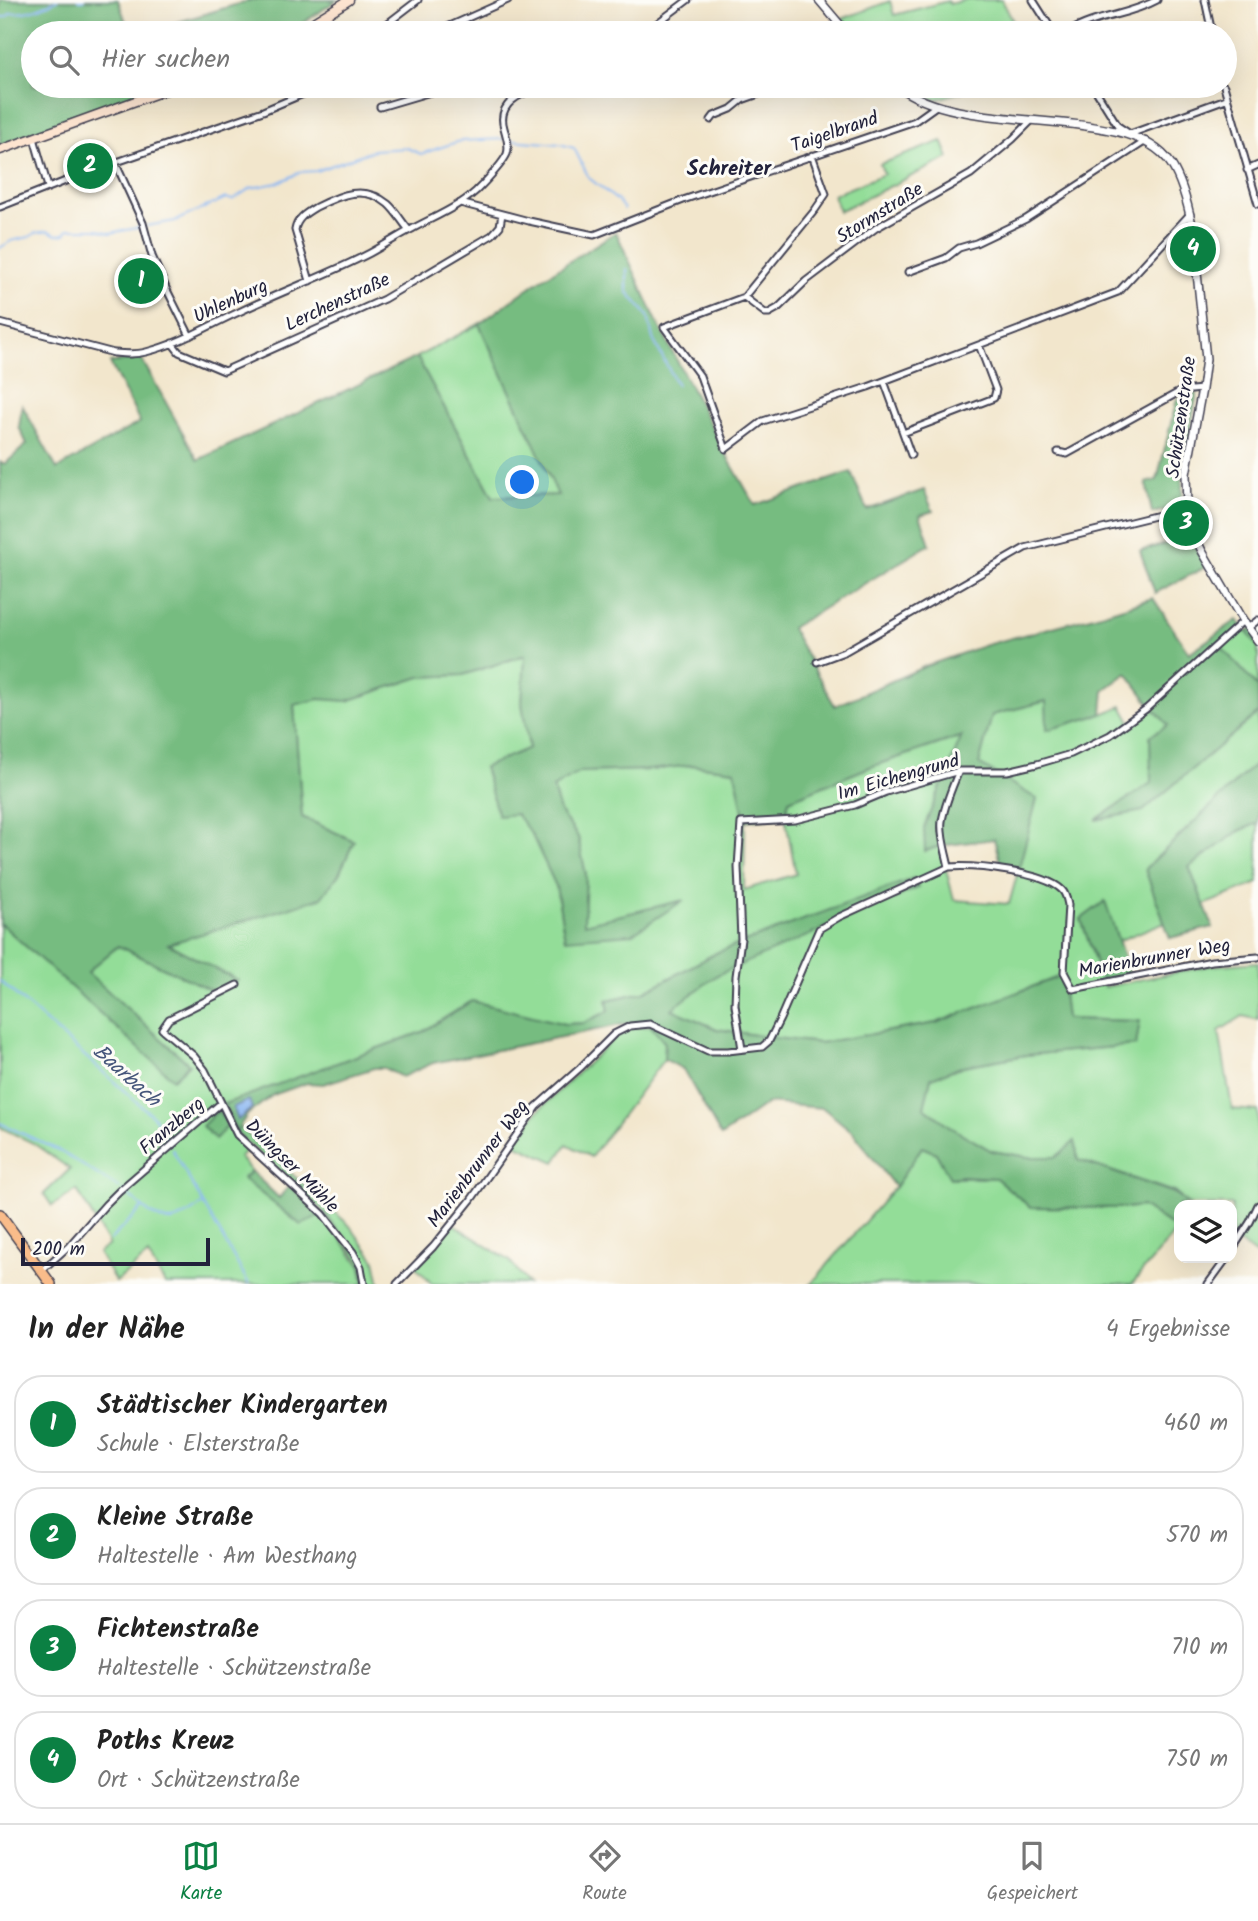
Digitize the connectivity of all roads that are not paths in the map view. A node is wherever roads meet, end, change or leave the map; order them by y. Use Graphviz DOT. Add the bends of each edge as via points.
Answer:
graph roads {
  1 [pos="349,0"];
  2 [pos="418,0"];
  3 [pos="508,0"];
  4 [pos="688,0"];
  5 [pos="819,0"];
  6 [pos="1033,0"];
  7 [pos="1157,0"];
  8 [pos="1205,0"];
  9 [pos="317,21"];
  10 [pos="391,21"];
  11 [pos="461,21"];
  12 [pos="660,21"];
  13 [pos="837,21"];
  14 [pos="1046,21"];
  15 [pos="1089,21"];
  16 [pos="1209,21"];
  17 [pos="144,98"];
  18 [pos="294,98"];
  19 [pos="410,98"];
  20 [pos="514,98"];
  21 [pos="748,98"];
  22 [pos="919,98"];
  23 [pos="1100,98"];
  24 [pos="1226,99"];
  25 [pos="936,106"];
  26 [pos="380,107"];
  27 [pos="711,120"];
  28 [pos="1031,121"];
  29 [pos="1130,134"];
  30 [pos="34,138"];
  31 [pos="1146,141"];
  32 [pos="0,150"];
  33 [pos="812,155"];
  34 [pos="115,162"];
  35 [pos="1258,164"];
  36 [pos="1247,170"];
  37 [pos="48,187"];
  38 [pos="460,203"];
  39 [pos="1258,204"];
  40 [pos="0,207"];
  41 [pos="502,214"];
  42 [pos="1189,214"];
  43 [pos="409,230"];
  44 [pos="908,272"];
  45 [pos="310,281"];
  46 [pos="744,297"];
  47 [pos="0,323"];
  48 [pos="190,336"];
  49 [pos="172,343"];
  50 [pos="979,345"];
  51 [pos="884,381"];
  52 [pos="1202,389"];
  53 [pos="903,433"];
  54 [pos="1058,452"];
  55 [pos="911,455"];
  56 [pos="1187,508"];
  57 [pos="1258,620"];
  58 [pos="1245,624"];
  59 [pos="1258,641"];
  60 [pos="817,662"];
  61 [pos="959,771"];
  62 [pos="949,867"];
  63 [pos="1258,957"];
  64 [pos="237,985"];
  65 [pos="742,1049"];
  66 [pos="221,1103"];
  67 [pos="1258,1205"];
  68 [pos="1,1216"];
  69 [pos="1237,1242"];
  70 [pos="1223,1263"];
  71 [pos="41,1270"];
  72 [pos="51,1284"];
  73 [pos="364,1284"];
  74 [pos="397,1284"];
  75 [pos="1208,1284"];
  1 -- 9 [label="main road"];
  2 -- 10 [label="street"];
  3 -- 11 [label="street"];
  4 -- 12 [label="street"];
  5 -- 13 [label="street"];
  6 -- 14 [label="street"];
  7 -- 15 [label="street"];
  8 -- 16 [label="street"];
  17 -- 30 [label="main road"];
  18 -- 34 [label="street"];
  19 -- 26 [label="street"];
  20 -- 38 [label="street, Uhlenburg" via="504,111 502,124 508,152"];
  21 -- 27 [label="street"];
  22 -- 25 [label="street, Schützenstraße"];
  23 -- 29 [label="street" via="1118,126"];
  24 -- 29 [label="street"];
  24 -- 36 [label="street"];
  25 -- 28 [label="street, Schützenstraße"];
  25 -- 33 [label="street, Taigelbrand" via="915,121"];
  28 -- 29 [label="street, Schützenstraße"];
  28 -- 46 [label="street, Stormstraße" via="971,174 876,228 778,308 765,313"];
  29 -- 31 [label="street, Schützenstraße"];
  30 -- 32 [label="main road"];
  30 -- 37 [label="street"];
  31 -- 42 [label="street, Schützenstraße" via="1170,162"];
  31 -- 44 [label="street" via="1026,219"];
  33 -- 41 [label="street, Taigelbrand" via="594,235"];
  33 -- 46 [label="street" via="826,194"];
  34 -- 37 [label="street"];
  34 -- 48 [label="street"];
  35 -- 36 [label="street"];
  36 -- 39 [label="street"];
  37 -- 40 [label="street"];
  38 -- 41 [label="street, Taigelbrand"];
  38 -- 43 [label="street, Uhlenburg"];
  41 -- 49 [label="street, Lerchenstraße" via="492,235 384,299 224,371 179,352"];
  42 -- 50 [label="street" via="1118,292"];
  42 -- 52 [label="street, Schützenstraße" via="1206,346"];
  43 -- 45 [label="street, Uhlenburg"];
  43 -- 45 [label="street" via="387,204 371,195 353,192 338,196 296,223"];
  45 -- 48 [label="street, Uhlenburg"];
  46 -- 51 [label="street" via="664,327 700,376 726,449 763,421"];
  47 -- 49 [label="street, Uhlenburg" via="114,354 130,355"];
  48 -- 49 [label="street, Uhlenburg"];
  50 -- 51 [label="street"];
  50 -- 53 [label="street" via="996,390 994,398"];
  51 -- 53 [label="street"];
  52 -- 54 [label="street" via="1181,391 1067,454"];
  52 -- 56 [label="street, Schützenstraße" via="1187,466"];
  53 -- 55 [label="street"];
  56 -- 58 [label="street, Schützenstraße" via="1193,533"];
  56 -- 60 [label="street" via="1025,548 844,652"];
  57 -- 58 [label="street, Im Eichengrund"];
  58 -- 59 [label="street, Schützenstraße"];
  58 -- 61 [label="street, Im Eichengrund" via="1110,735 1037,764 1007,771"];
  61 -- 62 [label="street" via="942,822"];
  61 -- 65 [label="street, Im Eichengrund" via="805,818 741,824 736,1005"];
  62 -- 63 [label="street, Marienbrunner Weg" via="1018,873 1060,888 1068,905 1064,972 1073,989 1212,961"];
  62 -- 65 [label="street, Marienbrunner Weg" via="819,929 769,1041 762,1047"];
  64 -- 66 [label="street, Franzberg" via="169,1019 162,1029 194,1056"];
  65 -- 74 [label="street, Marienbrunner Weg" via="708,1051 650,1024 629,1026 614,1034 537,1107 471,1200"];
  66 -- 71 [label="street, Franzberg" via="122,1188 69,1247"];
  66 -- 73 [label="street, Düingser Mühle" via="237,1135 338,1233 361,1267"];
  67 -- 69 [label="street"];
  68 -- 71 [label="main road"];
  70 -- 75 [label="street"];
  71 -- 72 [label="main road"];
}
